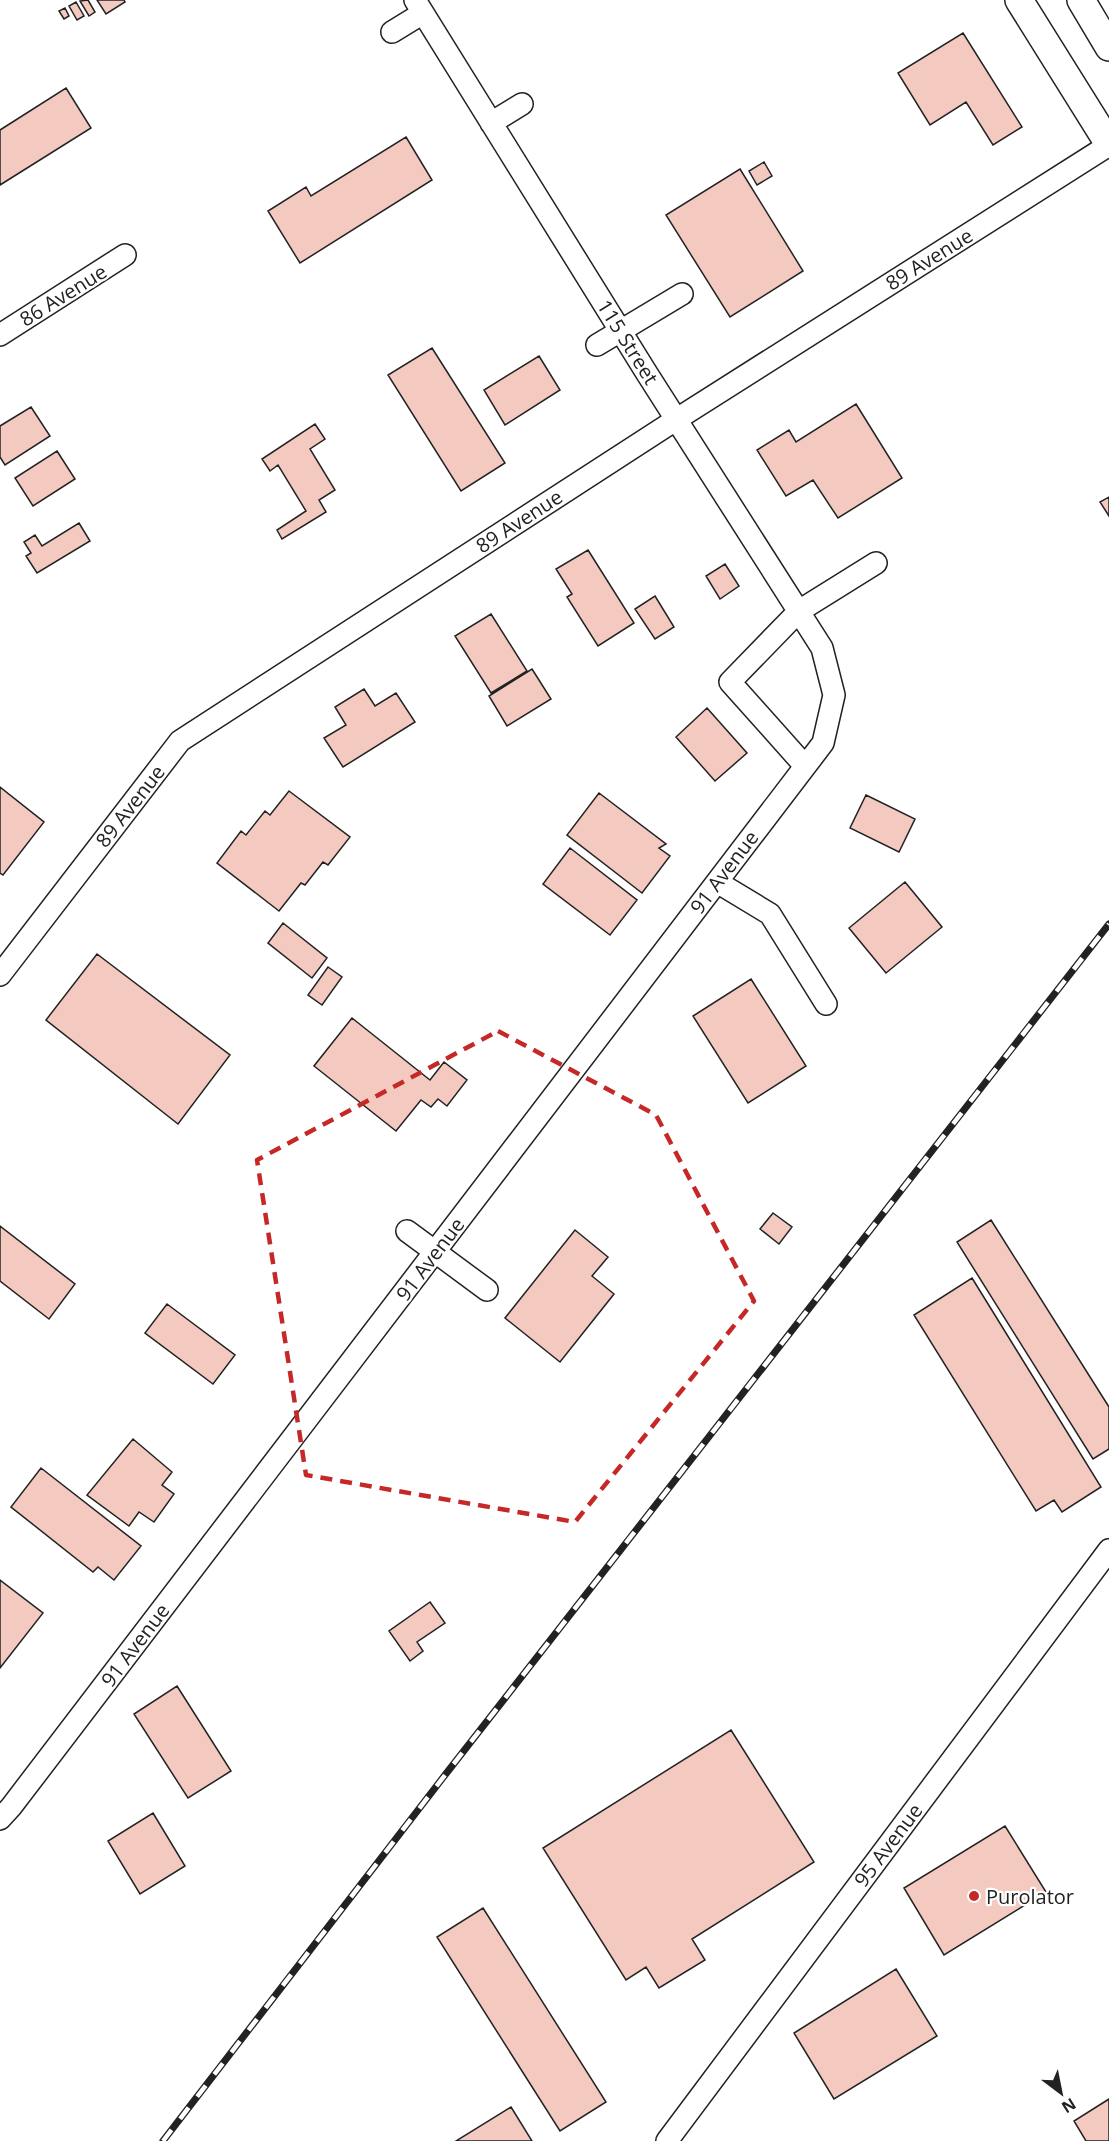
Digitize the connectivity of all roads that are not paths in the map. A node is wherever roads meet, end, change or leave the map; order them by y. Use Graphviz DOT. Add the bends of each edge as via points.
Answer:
graph roads {
  1 [pos="1019,0"];
  2 [pos="1081,0"];
  3 [pos="419,6"];
  4 [pos="392,32"];
  5 [pos="1109,47"];
  6 [pos="522,104"];
  7 [pos="491,123"];
  8 [pos="1109,144"];
  9 [pos="125,255"];
  10 [pos="682,294"];
  11 [pos="620,331"];
  12 [pos="0,335"];
  13 [pos="597,345"];
  14 [pos="677,419"];
  15 [pos="876,563"];
  16 [pos="799,611"];
  17 [pos="832,687"];
  18 [pos="805,766"];
  19 [pos="717,882"];
  20 [pos="8,948"];
  21 [pos="0,975"];
  22 [pos="826,1004"];
  23 [pos="406,1232"];
  24 [pos="435,1252"];
  25 [pos="487,1290"];
  26 [pos="1109,1550"];
  27 [pos="0,1819"];
  28 [pos="667,2141"];
  1 -- 8 [label="main road"];
  2 -- 5 [label="main road"];
  3 -- 4 [label="street"];
  3 -- 7 [label="street, 115 Street"];
  6 -- 7 [label="street"];
  7 -- 11 [label="street, 115 Street"];
  8 -- 14 [label="street, 89 Avenue"];
  9 -- 12 [label="street, 86 Avenue"];
  10 -- 11 [label="street"];
  11 -- 13 [label="street"];
  11 -- 14 [label="street, 115 Street"];
  14 -- 16 [label="street, 115 Street"];
  14 -- 20 [label="street, 89 Avenue" via="180,741"];
  15 -- 16 [label="street"];
  16 -- 17 [label="street, 115 Street" via="822,648"];
  16 -- 18 [label="street" via="729,682"];
  17 -- 18 [label="street, 91 Avenue" via="834,695 823,743"];
  18 -- 19 [label="street, 91 Avenue"];
  19 -- 22 [label="street" via="770,914"];
  19 -- 24 [label="street, 91 Avenue"];
  20 -- 21 [label="street, 89 Avenue"];
  23 -- 24 [label="street"];
  24 -- 25 [label="street"];
  24 -- 27 [label="street, 91 Avenue"];
  26 -- 28 [label="street, 95 Avenue"];
}
